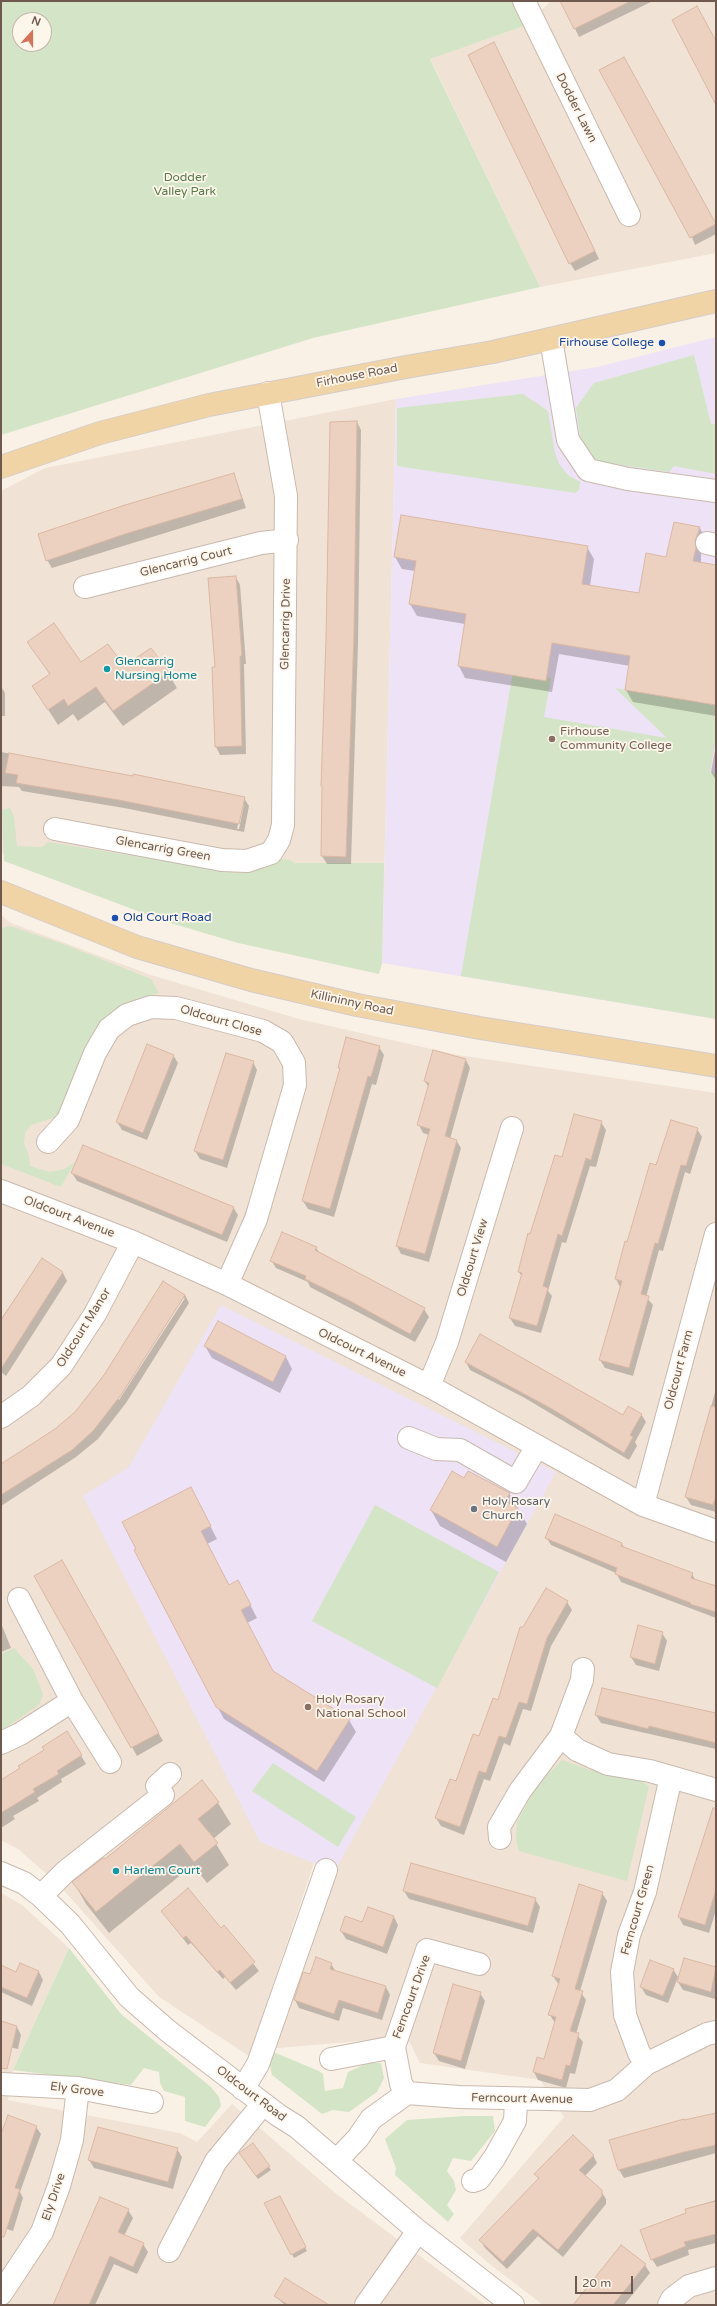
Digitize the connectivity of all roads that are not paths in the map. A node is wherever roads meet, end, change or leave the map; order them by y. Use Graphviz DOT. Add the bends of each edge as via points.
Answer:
graph roads {
  1 [pos="524,1"];
  2 [pos="629,215"];
  3 [pos="716,301"];
  4 [pos="551,339"];
  5 [pos="268,393"];
  6 [pos="1,467"];
  7 [pos="716,492"];
  8 [pos="287,540"];
  9 [pos="85,587"];
  10 [pos="55,829"];
  11 [pos="271,852"];
  12 [pos="1,892"];
  13 [pos="716,1066"];
  14 [pos="512,1128"];
  15 [pos="48,1142"];
  16 [pos="1,1191"];
  17 [pos="716,1234"];
  18 [pos="133,1242"];
  19 [pos="227,1284"];
  20 [pos="429,1386"];
  21 [pos="1,1417"];
  22 [pos="409,1438"];
  23 [pos="537,1446"];
  24 [pos="643,1505"];
  25 [pos="716,1531"];
  26 [pos="19,1599"];
  27 [pos="584,1669"];
  28 [pos="72,1701"];
  29 [pos="561,1736"];
  30 [pos="1,1743"];
  31 [pos="110,1762"];
  32 [pos="170,1774"];
  33 [pos="671,1777"];
  34 [pos="716,1790"];
  35 [pos="500,1838"];
  36 [pos="326,1870"];
  37 [pos="1,1873"];
  38 [pos="41,1896"];
  39 [pos="479,1964"];
  40 [pos="716,2032"];
  41 [pos="394,2047"];
  42 [pos="332,2059"];
  43 [pos="646,2064"];
  44 [pos="1,2084"];
  45 [pos="78,2088"];
  46 [pos="243,2089"];
  47 [pos="406,2093"];
  48 [pos="516,2100"];
  49 [pos="152,2102"];
  50 [pos="263,2104"];
  51 [pos="337,2160"];
  52 [pos="473,2181"];
  53 [pos="418,2231"];
  54 [pos="169,2251"];
  55 [pos="716,2278"];
  56 [pos="1,2294"];
  57 [pos="366,2305"];
  58 [pos="513,2305"];
  59 [pos="668,2305"];
  1 -- 2 [label="street, Dodder Lawn"];
  3 -- 4 [label="main road, Firhouse Road"];
  4 -- 5 [label="main road, Firhouse Road"];
  4 -- 7 [label="street" via="568,440 588,470 628,479"];
  5 -- 6 [label="main road, Firhouse Road" via="100,433"];
  5 -- 8 [label="street, Glencarrig Drive" via="286,496"];
  8 -- 9 [label="street, Glencarrig Court" via="261,543"];
  8 -- 11 [label="street, Glencarrig Drive" via="283,825 279,840"];
  10 -- 11 [label="street, Glencarrig Green" via="222,860 247,861"];
  12 -- 13 [label="main road, Killininny Road" via="137,947 251,980 364,1006 480,1028"];
  14 -- 20 [label="street, Oldcourt View" via="447,1342"];
  15 -- 19 [label="street, Oldcourt Close" via="68,1120 95,1052 109,1029 127,1015 151,1007 176,1008 263,1031 282,1042 294,1063 295,1085 256,1219"];
  16 -- 18 [label="street, Oldcourt Avenue"];
  17 -- 24 [label="street, Oldcourt Farm"];
  18 -- 19 [label="street, Oldcourt Avenue"];
  18 -- 21 [label="street, Oldcourt Manor" via="95,1314 61,1366 31,1396"];
  19 -- 20 [label="street, Oldcourt Avenue"];
  20 -- 23 [label="street, Oldcourt Avenue"];
  22 -- 23 [label="street" via="436,1449 460,1450 516,1482"];
  23 -- 24 [label="street, Oldcourt Avenue"];
  24 -- 25 [label="street, Oldcourt Avenue"];
  26 -- 28 [label="street"];
  27 -- 29 [label="street"];
  28 -- 30 [label="street"];
  28 -- 31 [label="street"];
  29 -- 33 [label="street" via="577,1750 608,1764"];
  29 -- 35 [label="street" via="520,1791 499,1827"];
  32 -- 38 [label="street" via="157,1786 163,1795 66,1872"];
  33 -- 34 [label="street"];
  33 -- 43 [label="street, Ferncourt Green" via="645,1892 629,1935 622,1972 625,2015 639,2053"];
  36 -- 46 [label="street" via="258,2064"];
  37 -- 38 [label="street, Oldcourt Road" via="24,1883"];
  38 -- 46 [label="street, Oldcourt Road" via="70,1924 129,1997"];
  39 -- 41 [label="street, Ferncourt Drive" via="427,1950"];
  40 -- 43 [label="street, Ferncourt Avenue"];
  41 -- 42 [label="street, Ferncourt Drive"];
  41 -- 47 [label="street, Ferncourt Drive" via="401,2084"];
  43 -- 48 [label="street, Ferncourt Avenue" via="617,2090 590,2100"];
  44 -- 45 [label="street, Ely Grove"];
  45 -- 49 [label="street, Ely Grove"];
  45 -- 56 [label="street, Ely Drive" via="72,2140 50,2212 38,2238"];
  46 -- 50 [label="street, Oldcourt Road"];
  47 -- 48 [label="street, Ferncourt Avenue"];
  47 -- 51 [label="street" via="371,2119 358,2138"];
  48 -- 52 [label="street" via="515,2121 495,2157 479,2179"];
  50 -- 51 [label="street, Oldcourt Road" via="297,2127"];
  50 -- 54 [label="street" via="216,2161"];
  51 -- 53 [label="street, Oldcourt Road"];
  53 -- 57 [label="street"];
  53 -- 58 [label="street, Oldcourt Road"];
  55 -- 59 [label="street" via="689,2286"];
}
